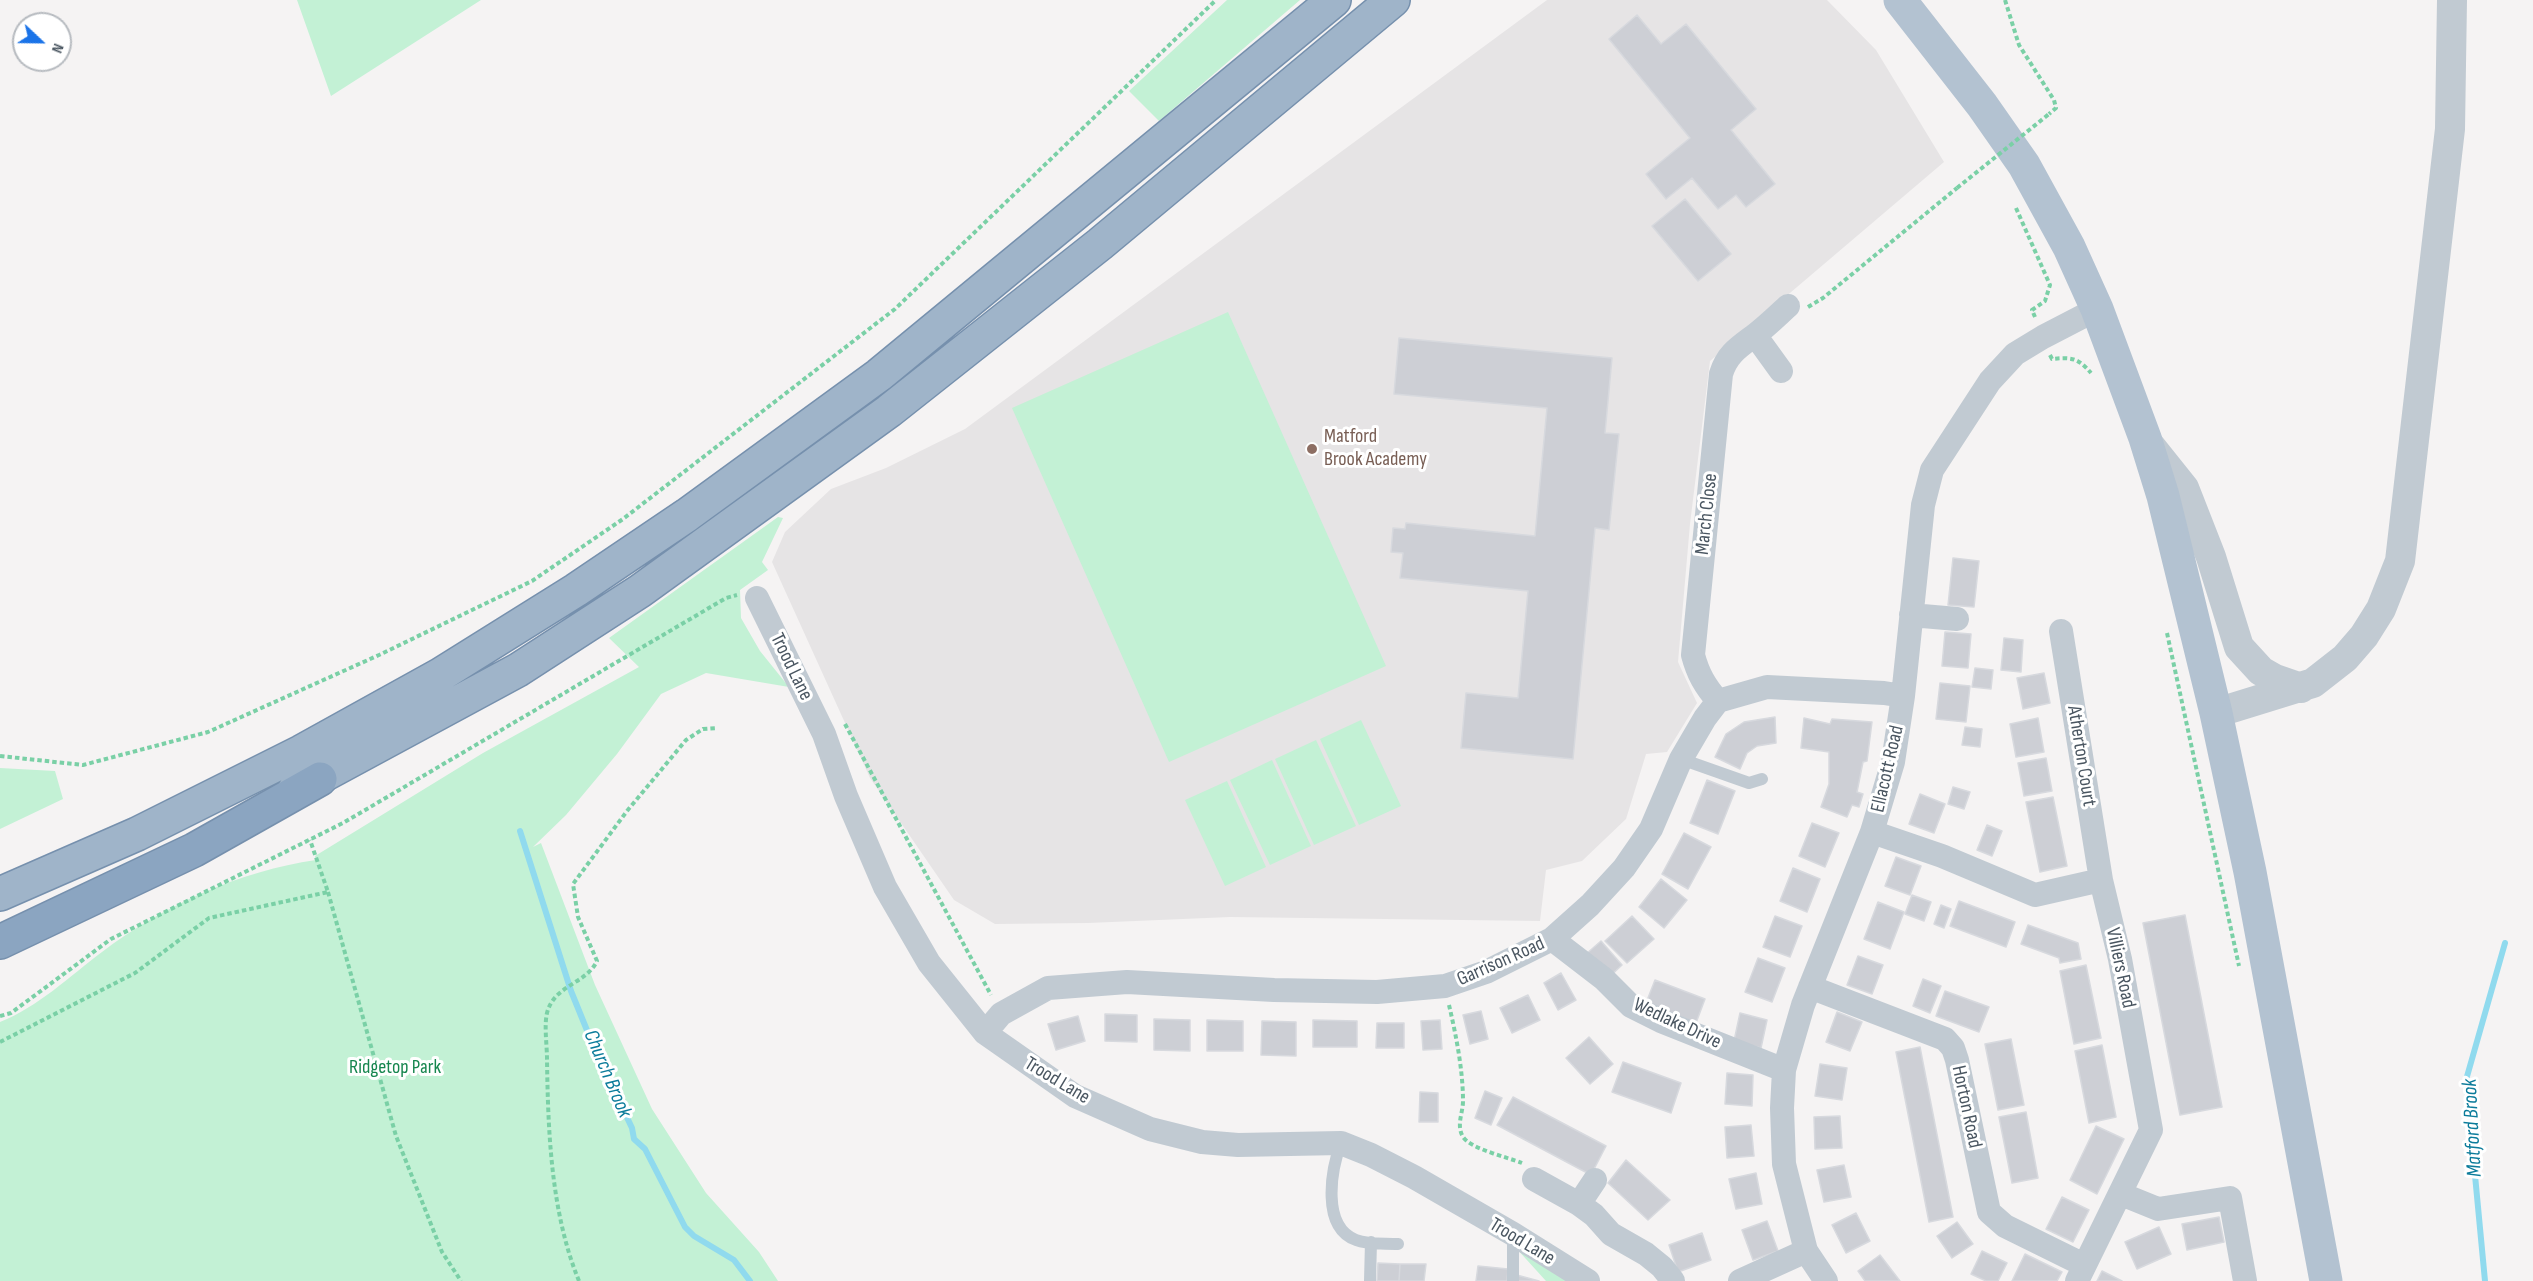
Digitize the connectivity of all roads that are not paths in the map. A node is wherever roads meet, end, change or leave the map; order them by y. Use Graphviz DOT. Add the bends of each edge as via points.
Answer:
graph roads {
  1 [pos="1334,0"];
  2 [pos="1393,0"];
  3 [pos="1900,0"];
  4 [pos="2452,0"];
  5 [pos="1788,306"];
  6 [pos="2097,309"];
  7 [pos="1755,335"];
  8 [pos="1781,370"];
  9 [pos="2145,438"];
  10 [pos="757,597"];
  11 [pos="1911,615"];
  12 [pos="1957,619"];
  13 [pos="2061,631"];
  14 [pos="2301,688"];
  15 [pos="1903,696"];
  16 [pos="1718,701"];
  17 [pos="2216,713"];
  18 [pos="1680,759"];
  19 [pos="320,779"];
  20 [pos="1762,779"];
  21 [pos="1872,832"];
  22 [pos="2101,880"];
  23 [pos="0,894"];
  24 [pos="0,924"];
  25 [pos="1552,939"];
  26 [pos="0,942"];
  27 [pos="1810,987"];
  28 [pos="986,1033"];
  29 [pos="1784,1070"];
  30 [pos="1341,1143"];
  31 [pos="1534,1179"];
  32 [pos="1595,1180"];
  33 [pos="2121,1194"];
  34 [pos="1579,1204"];
  35 [pos="1513,1234"];
  36 [pos="1371,1242"];
  37 [pos="1398,1244"];
  38 [pos="1806,1251"];
  39 [pos="2081,1273"];
  40 [pos="1370,1281"];
  41 [pos="1513,1281"];
  42 [pos="1588,1281"];
  43 [pos="1673,1281"];
  44 [pos="1740,1281"];
  45 [pos="1826,1281"];
  46 [pos="2245,1281"];
  47 [pos="2326,1281"];
  1 -- 23 [label="highway" via="879,375 576,590 440,675 302,752 137,834"];
  2 -- 19 [label="highway" via="1100,244 889,411 640,591 518,670"];
  3 -- 6 [label="main road" via="2024,165"];
  4 -- 14 [label="street" via="2450,129 2400,561 2381,609 2364,636 2345,658"];
  5 -- 7 [label="street, March Close"];
  6 -- 9 [label="main road"];
  6 -- 11 [label="street, Ellacott Road" via="2015,354 1990,381 1932,470 1923,505"];
  7 -- 8 [label="street"];
  7 -- 16 [label="street, March Close" via="1738,345 1725,361 1721,374 1694,628 1693,655 1698,673"];
  9 -- 14 [label="street" via="2184,488 2239,647 2261,671"];
  9 -- 17 [label="main road"];
  10 -- 28 [label="street, Trood Lane" via="824,734 885,887 929,963"];
  11 -- 12 [label="street"];
  11 -- 15 [label="street, Ellacott Road"];
  13 -- 22 [label="street, Atherton Court"];
  14 -- 17 [label="street"];
  15 -- 16 [label="street" via="1767,687"];
  15 -- 21 [label="street, Ellacott Road" via="1893,762"];
  16 -- 18 [label="street, Garrison Road"];
  17 -- 47 [label="main road" via="2250,872"];
  18 -- 20 [label="lane" via="1749,783"];
  18 -- 25 [label="street, Garrison Road" via="1651,829 1638,849 1590,905"];
  19 -- 24 [label="highway" via="153,859"];
  19 -- 26 [label="highway" via="194,850"];
  21 -- 22 [label="street" via="2035,895"];
  21 -- 27 [label="street, Ellacott Road"];
  22 -- 33 [label="street, Villiers Road" via="2120,959 2151,1130"];
  25 -- 28 [label="street, Garrison Road" via="1485,972 1445,986 1377,992 1127,982 1048,988 1001,1014"];
  25 -- 29 [label="street, Wedlake Drive" via="1630,1006"];
  27 -- 29 [label="street, Ellacott Road"];
  27 -- 39 [label="street, Horton Road" via="1945,1039 1958,1060 1989,1212"];
  28 -- 30 [label="street, Trood Lane" via="1075,1096 1150,1129 1202,1142 1238,1145"];
  29 -- 38 [label="street, Ellacott Road" via="1784,1164"];
  30 -- 35 [label="street, Trood Lane" via="1414,1177"];
  30 -- 36 [label="lane" via="1331,1184 1334,1215 1342,1233 1357,1241"];
  31 -- 34 [label="street"];
  32 -- 34 [label="street"];
  33 -- 39 [label="street, Villiers Road"];
  33 -- 46 [label="street" via="2158,1209 2230,1198"];
  34 -- 43 [label="street" via="1611,1234 1662,1267"];
  35 -- 41 [label="lane"];
  35 -- 42 [label="street, Trood Lane"];
  36 -- 37 [label="lane"];
  36 -- 40 [label="lane"];
  38 -- 44 [label="street"];
  38 -- 45 [label="street, Ellacott Road"];
}
